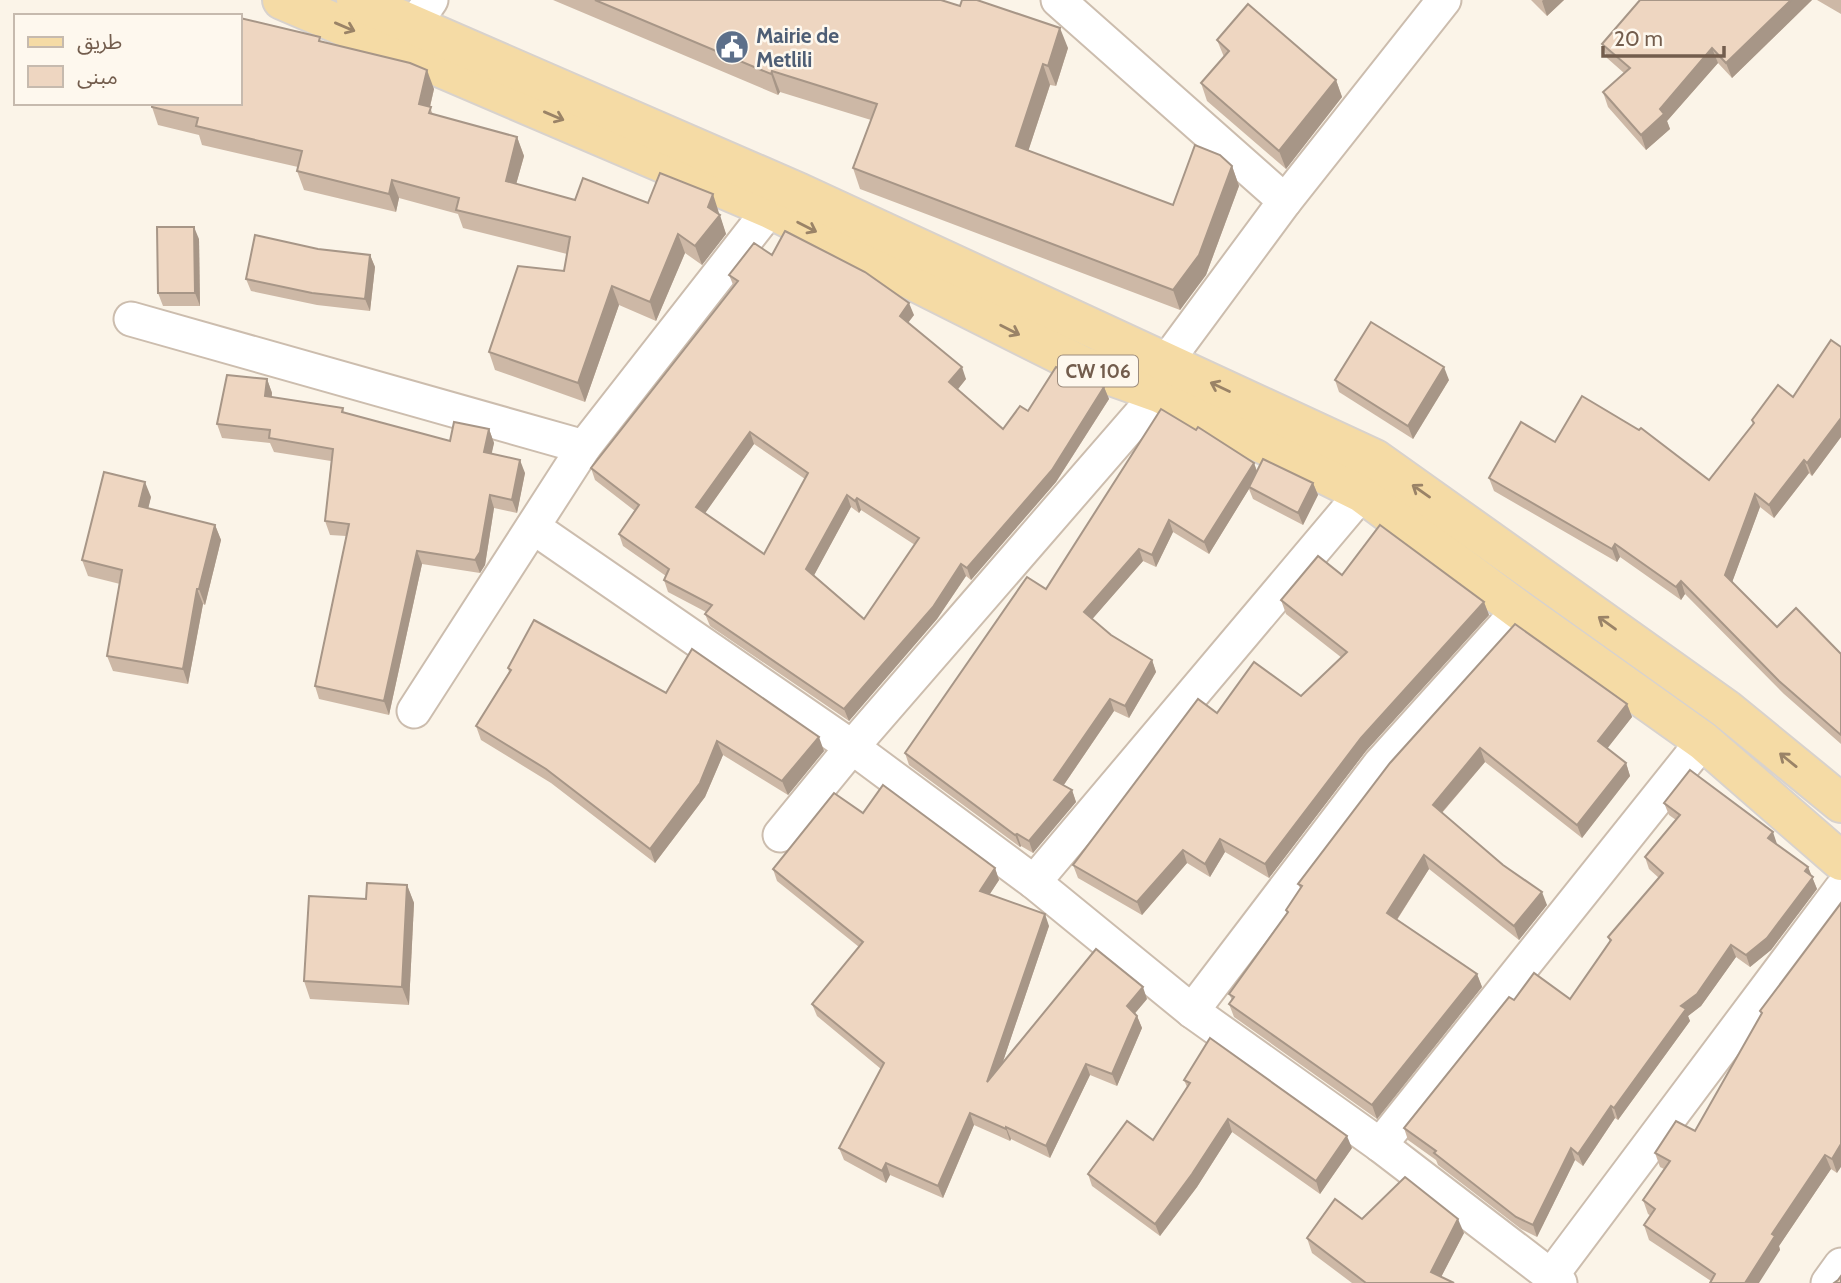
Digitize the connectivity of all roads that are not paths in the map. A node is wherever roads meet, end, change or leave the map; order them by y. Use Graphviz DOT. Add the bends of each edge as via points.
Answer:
graph roads {
  1 [pos="282,0"];
  2 [pos="356,0"];
  3 [pos="1058,0"];
  4 [pos="1444,0"];
  5 [pos="414,25"];
  6 [pos="1285,201"];
  7 [pos="770,209"];
  8 [pos="131,319"];
  9 [pos="1162,377"];
  10 [pos="584,447"];
  11 [pos="1362,493"];
  12 [pos="533,527"];
  13 [pos="1519,610"];
  14 [pos="414,711"];
  15 [pos="1703,741"];
  16 [pos="852,747"];
  17 [pos="1841,803"];
  18 [pos="780,835"];
  19 [pos="1841,862"];
  20 [pos="1034,882"];
  21 [pos="1841,889"];
  22 [pos="1192,1011"];
  23 [pos="1380,1145"];
  24 [pos="1841,1265"];
  25 [pos="1555,1280"];
  26 [pos="1828,1283"];
  1 -- 5 [label="main road, CW 106, one-way"];
  2 -- 5 [label="main road, CW 106"];
  3 -- 6 [label="street"];
  4 -- 6 [label="street"];
  5 -- 7 [label="main road, CW 106, one-way"];
  5 -- 9 [label="main road, CW 106" via="800,194"];
  6 -- 9 [label="street"];
  7 -- 9 [label="main road, CW 106, one-way" via="1083,366"];
  7 -- 10 [label="street"];
  8 -- 10 [label="street"];
  9 -- 11 [label="main road, CW 106"];
  9 -- 16 [label="street"];
  17 -- 9 [label="main road, CW 106, one-way" via="1726,709 1375,459"];
  10 -- 12 [label="street"];
  11 -- 13 [label="main road, CW 106"];
  11 -- 20 [label="street"];
  12 -- 14 [label="street"];
  12 -- 16 [label="street"];
  13 -- 15 [label="main road, CW 106"];
  13 -- 22 [label="street" via="1380,764"];
  15 -- 19 [label="main road, CW 106"];
  15 -- 23 [label="street"];
  16 -- 18 [label="street"];
  16 -- 20 [label="street"];
  20 -- 22 [label="street"];
  21 -- 25 [label="street"];
  22 -- 23 [label="street"];
  23 -- 25 [label="street"];
  24 -- 26 [label="street"];
}
